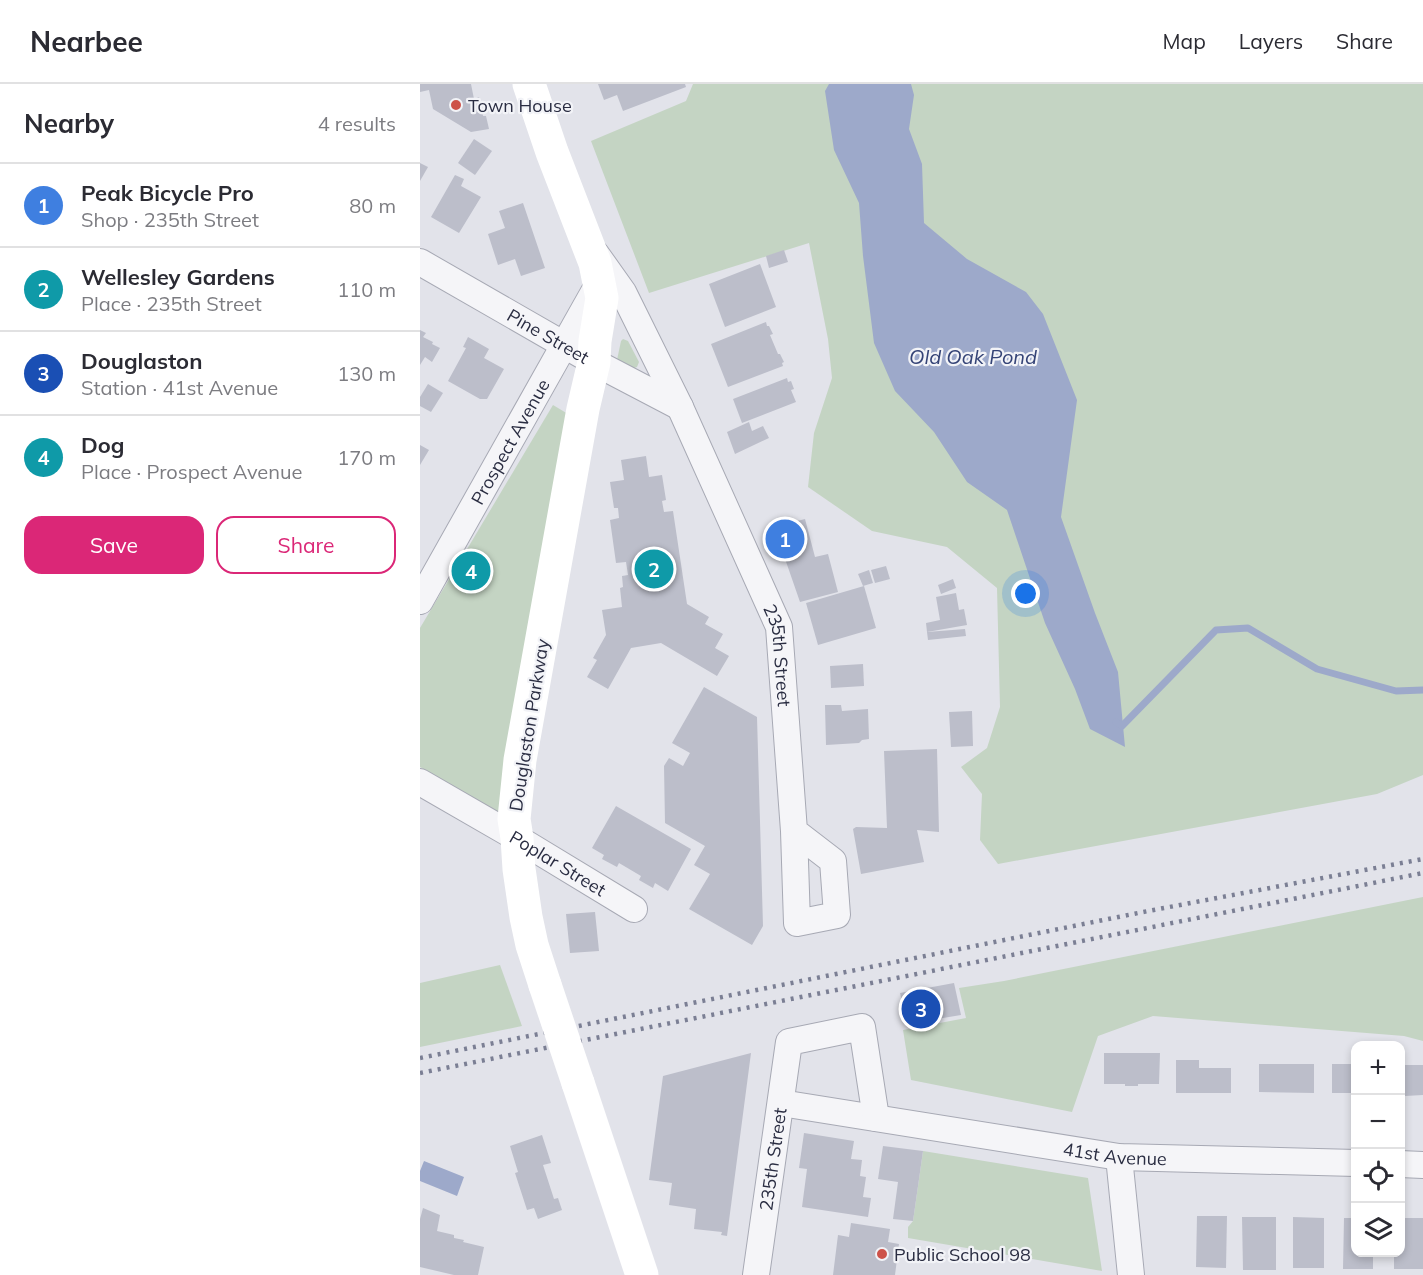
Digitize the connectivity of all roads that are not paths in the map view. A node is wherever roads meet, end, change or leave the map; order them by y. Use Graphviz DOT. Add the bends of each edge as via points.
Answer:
graph roads {
  1 [pos="529,84"];
  2 [pos="584,237"];
  3 [pos="420,262"];
  4 [pos="599,283"];
  5 [pos="564,345"];
  6 [pos="594,362"];
  7 [pos="680,407"];
  8 [pos="420,601"];
  9 [pos="420,782"];
  10 [pos="794,831"];
  11 [pos="517,838"];
  12 [pos="634,909"];
  13 [pos="781,1103"];
  14 [pos="876,1119"];
  15 [pos="1119,1157"];
  16 [pos="1351,1163"];
  17 [pos="1405,1164"];
  18 [pos="1423,1165"];
  19 [pos="642,1275"];
  20 [pos="756,1275"];
  21 [pos="1131,1275"];
  1 -- 2 [label="main road, Douglaston Parkway"];
  2 -- 4 [label="main road, Douglaston Parkway"];
  2 -- 7 [label="street, Douglaston Parkway" via="622,292"];
  3 -- 5 [label="street, Pine Street"];
  4 -- 5 [label="street, Prospect Avenue"];
  4 -- 6 [label="main road, Douglaston Parkway" via="602,298"];
  5 -- 6 [label="street, Pine Street"];
  5 -- 8 [label="street, Prospect Avenue"];
  6 -- 7 [label="street, Pine Street"];
  6 -- 11 [label="main road, Douglaston Parkway" via="582,409 520,760 514,819"];
  7 -- 10 [label="street, 235th Street" via="779,627"];
  9 -- 11 [label="street, Poplar Street"];
  10 -- 10 [label="street, 235th Street" via="797,923 837,915 833,861"];
  11 -- 12 [label="street, Poplar Street"];
  11 -- 19 [label="main road, Douglaston Parkway, bridge" via="532,945"];
  13 -- 14 [label="street, 41st Avenue"];
  13 -- 14 [label="street, 235th Street" via="789,1042 862,1027"];
  13 -- 20 [label="street, 235th Street"];
  14 -- 15 [label="street, 41st Avenue"];
  15 -- 16 [label="street, 41st Avenue"];
  15 -- 21 [label="street"];
  17 -- 18 [label="street"];
}
